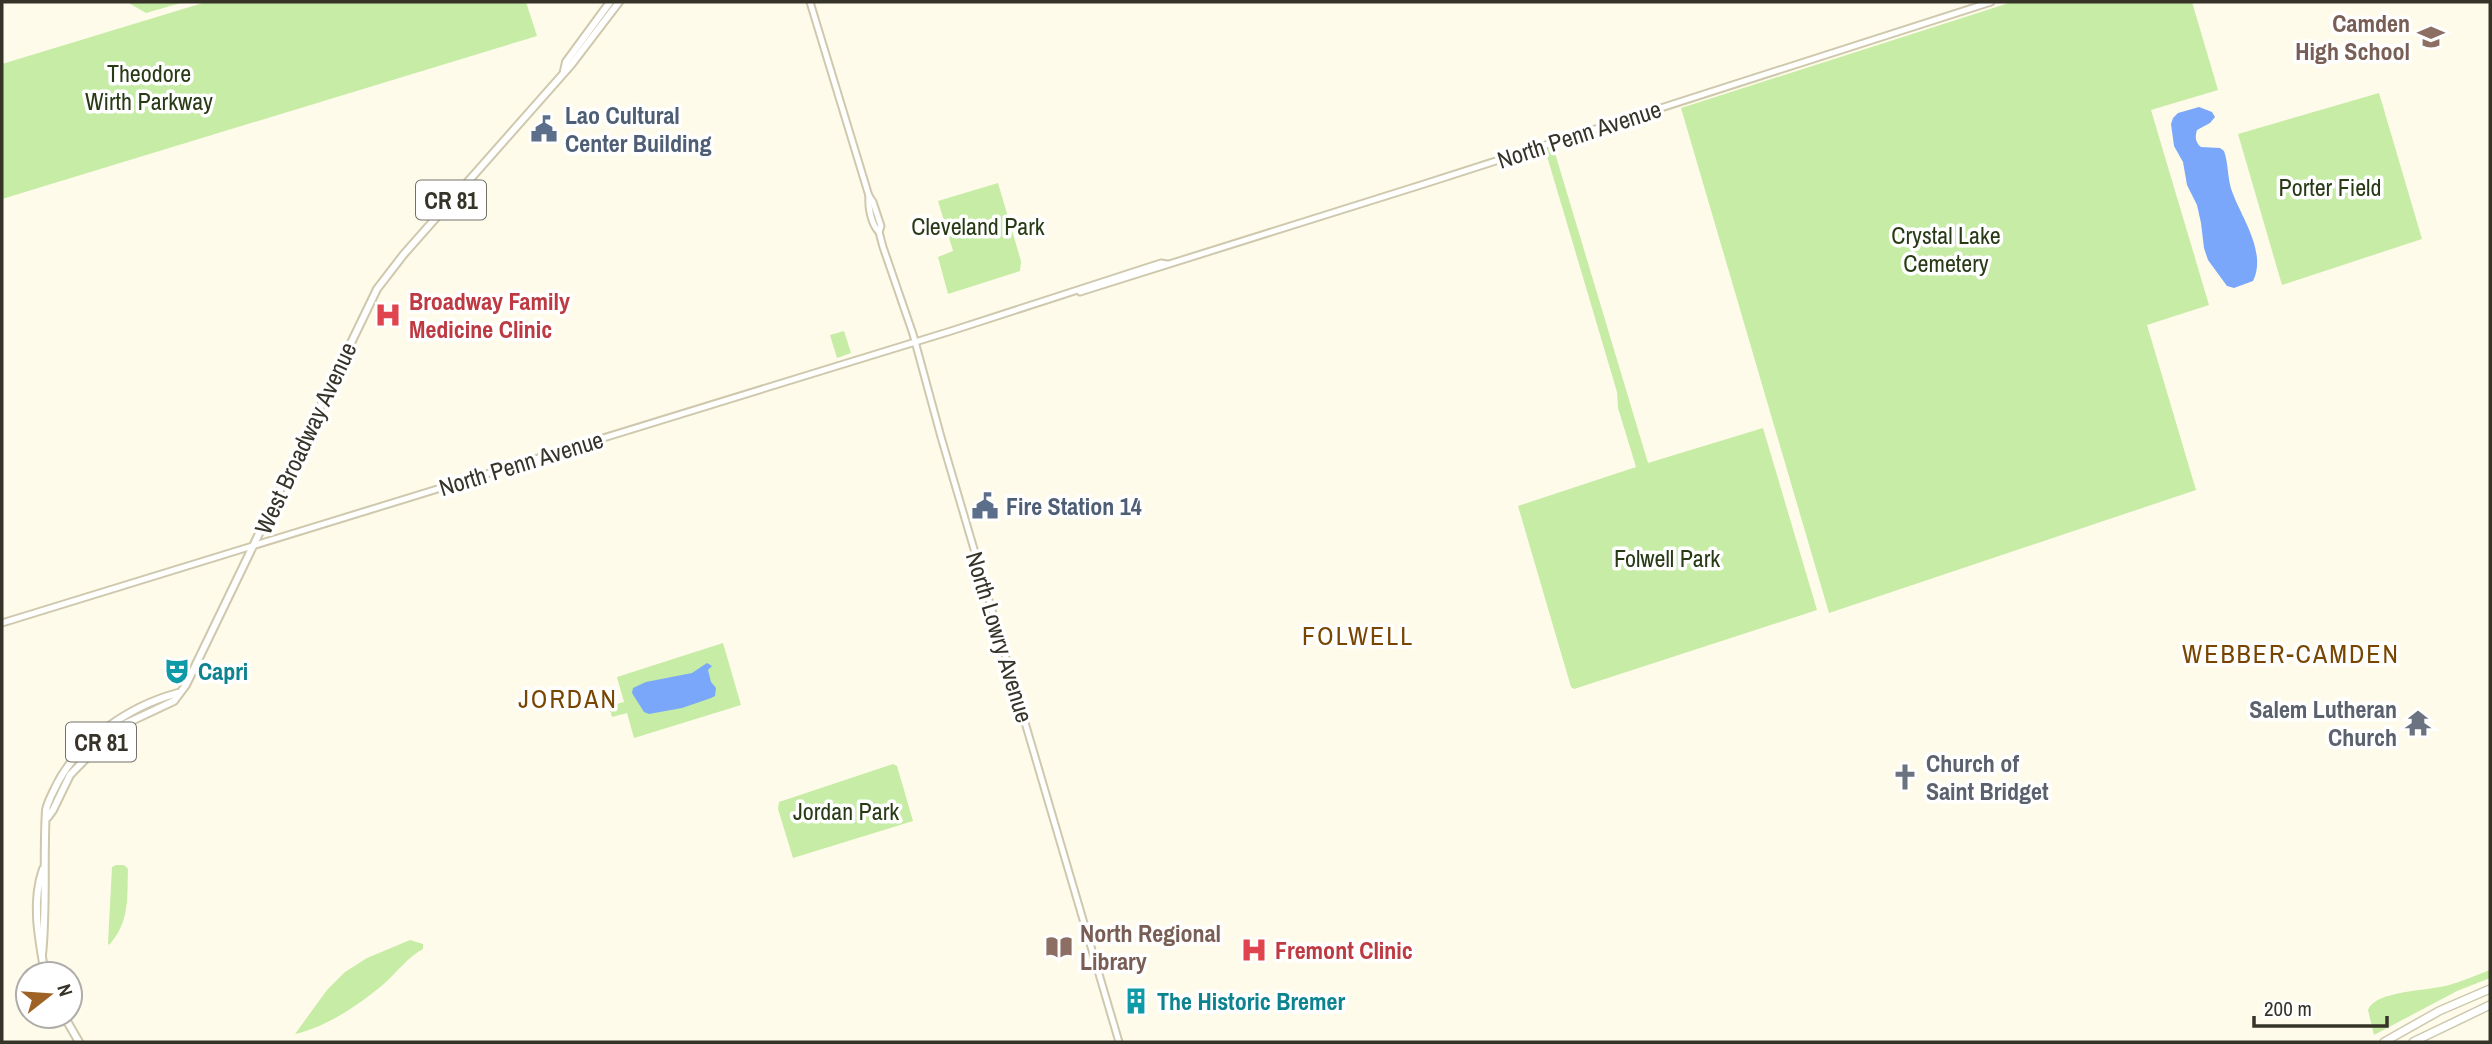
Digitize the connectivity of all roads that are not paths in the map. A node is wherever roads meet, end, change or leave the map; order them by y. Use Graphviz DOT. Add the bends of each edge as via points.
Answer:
graph roads {
  1 [pos="610,2"];
  2 [pos="619,2"];
  3 [pos="810,2"];
  4 [pos="1991,2"];
  5 [pos="564,71"];
  6 [pos="915,342"];
  7 [pos="254,545"];
  8 [pos="2,623"];
  9 [pos="43,960"];
  10 [pos="2490,989"];
  11 [pos="2490,1005"];
  12 [pos="1119,1042"];
  13 [pos="2384,1042"];
  14 [pos="2413,1042"];
  1 -- 5 [label="main road, West Broadway Avenue / CR 81"];
  2 -- 5 [label="main road, West Broadway Avenue / CR 81"];
  3 -- 6 [label="main road, North Lowry Avenue" via="875,228"];
  4 -- 6 [label="main road, North Penn Avenue" via="1421,186"];
  5 -- 7 [label="main road, West Broadway Avenue / CR 81" via="377,289"];
  6 -- 7 [label="main road, North Penn Avenue"];
  6 -- 12 [label="main road, North Lowry Avenue"];
  7 -- 8 [label="main road, North Penn Avenue"];
  7 -- 9 [label="main road, West Broadway Avenue / CR 81" via="192,676 178,693 122,718 78,754 54,789 46,811"];
  10 -- 13 [label="highway"];
  11 -- 14 [label="highway"];
}
